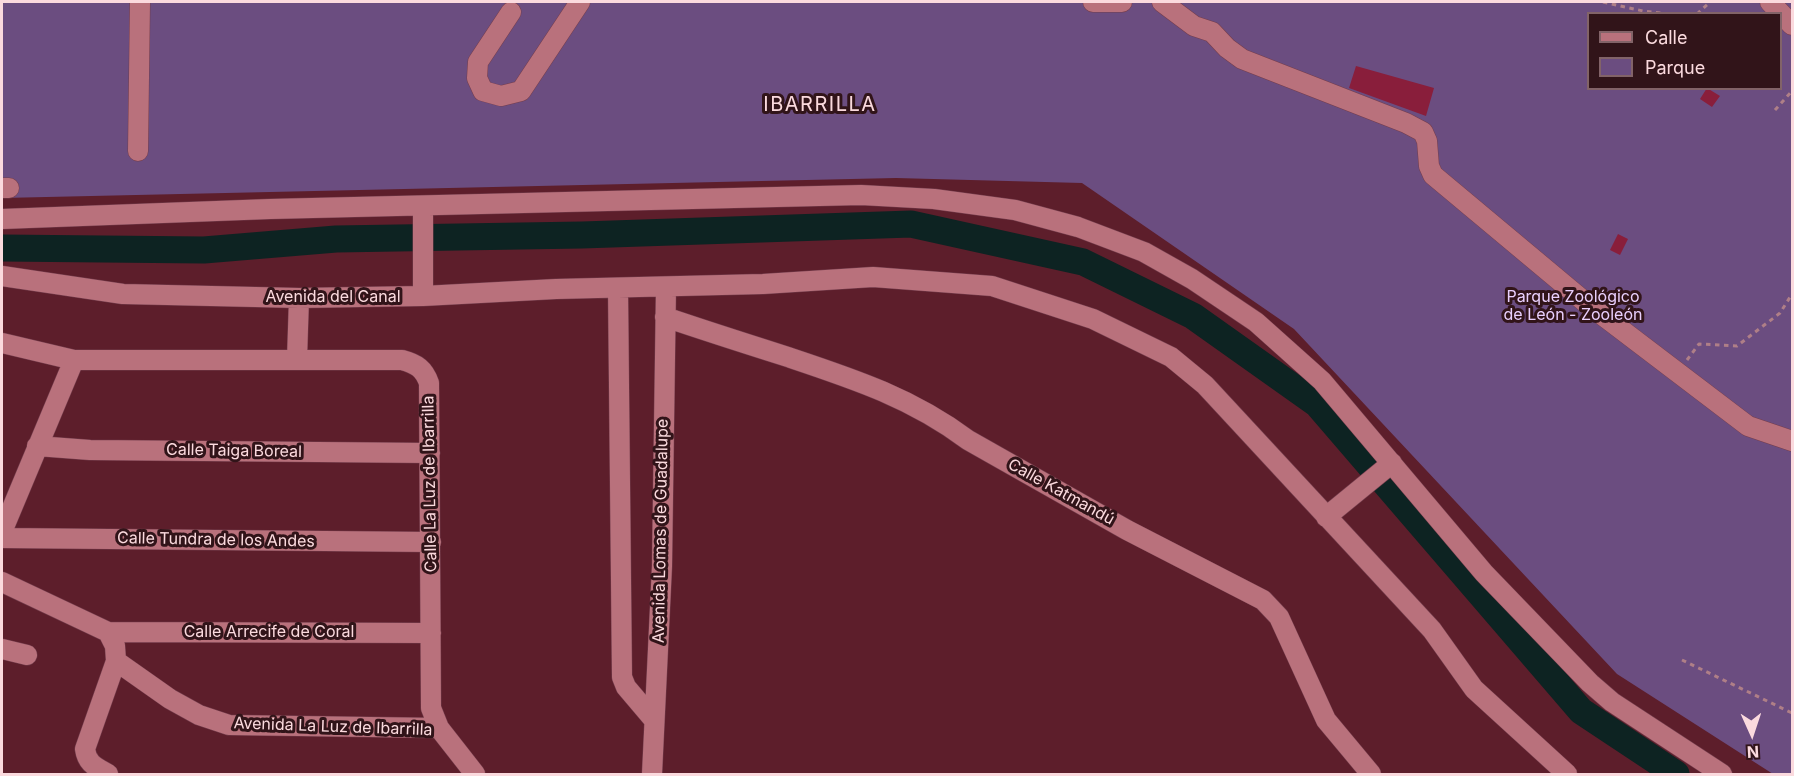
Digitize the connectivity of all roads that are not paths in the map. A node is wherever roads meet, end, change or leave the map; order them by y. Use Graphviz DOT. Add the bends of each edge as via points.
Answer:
graph roads {
  1 [pos="140,2"];
  2 [pos="580,2"];
  3 [pos="1093,2"];
  4 [pos="1122,2"];
  5 [pos="1162,2"];
  6 [pos="511,12"];
  7 [pos="138,151"];
  8 [pos="423,212"];
  9 [pos="2,219"];
  10 [pos="2,276"];
  11 [pos="666,287"];
  12 [pos="618,288"];
  13 [pos="423,296"];
  14 [pos="299,298"];
  15 [pos="665,317"];
  16 [pos="2,343"];
  17 [pos="297,359"];
  18 [pos="74,360"];
  19 [pos="1792,441"];
  20 [pos="37,447"];
  21 [pos="430,453"];
  22 [pos="1385,468"];
  23 [pos="1331,512"];
  24 [pos="2,532"];
  25 [pos="2,538"];
  26 [pos="432,542"];
  27 [pos="2,582"];
  28 [pos="108,632"];
  29 [pos="431,633"];
  30 [pos="2,649"];
  31 [pos="27,655"];
  32 [pos="116,661"];
  33 [pos="654,720"];
  34 [pos="439,728"];
  35 [pos="457,765"];
  36 [pos="108,774"];
  37 [pos="475,774"];
  38 [pos="652,774"];
  39 [pos="1371,774"];
  40 [pos="1567,774"];
  41 [pos="1722,774"];
  1 -- 7 [label="street"];
  2 -- 6 [label="street" via="520,91 501,96 483,91 477,78 478,62"];
  3 -- 4 [label="street"];
  5 -- 19 [label="street" via="1194,27 1212,32 1242,59 1423,132 1433,175 1585,302 1748,426"];
  8 -- 9 [label="street"];
  8 -- 13 [label="street"];
  8 -- 22 [label="street" via="861,195 934,199 1015,210 1078,226 1144,252 1256,322 1322,381"];
  10 -- 14 [label="street, Avenida del Canal" via="123,294"];
  11 -- 12 [label="street, Avenida del Canal"];
  11 -- 15 [label="street, Avenida Lomas de Guadalupe"];
  11 -- 23 [label="street, Avenida del Canal" via="873,277 968,284 992,286 1093,319 1171,357 1205,385"];
  12 -- 13 [label="street, Avenida del Canal"];
  12 -- 33 [label="street" via="622,677"];
  13 -- 14 [label="street, Avenida del Canal"];
  14 -- 17 [label="street"];
  15 -- 33 [label="street, Avenida Lomas de Guadalupe" via="662,566"];
  15 -- 39 [label="street, Calle Katmandú" via="894,394 1117,524 1263,600 1279,617 1326,720"];
  16 -- 18 [label="street, Calle La Luz de Ibarrilla"];
  17 -- 18 [label="street, Calle La Luz de Ibarrilla"];
  17 -- 21 [label="street, Calle La Luz de Ibarrilla" via="402,360 416,364 429,383"];
  18 -- 20 [label="street"];
  20 -- 21 [label="street, Calle Taiga Boreal"];
  20 -- 24 [label="street"];
  21 -- 26 [label="street, Calle La Luz de Ibarrilla"];
  22 -- 23 [label="street"];
  22 -- 41 [label="street" via="1590,683 1612,702"];
  23 -- 40 [label="street, Avenida del Canal" via="1432,630 1473,689"];
  25 -- 26 [label="street, Calle Tundra de los Andes"];
  26 -- 29 [label="street, Calle La Luz de Ibarrilla"];
  27 -- 28 [label="street"];
  28 -- 29 [label="street, Calle Arrecife de Coral"];
  28 -- 32 [label="street" via="115,646"];
  29 -- 34 [label="street, Calle La Luz de Ibarrilla" via="431,708"];
  30 -- 31 [label="street"];
  32 -- 34 [label="street, Avenida La Luz de Ibarrilla" via="198,715 229,725"];
  32 -- 36 [label="street" via="85,749 90,764"];
  33 -- 38 [label="street, Avenida Lomas de Guadalupe"];
  34 -- 35 [label="street, Avenida La Luz de Ibarrilla"];
  35 -- 37 [label="street, Avenida La Luz de Ibarrilla"];
}
